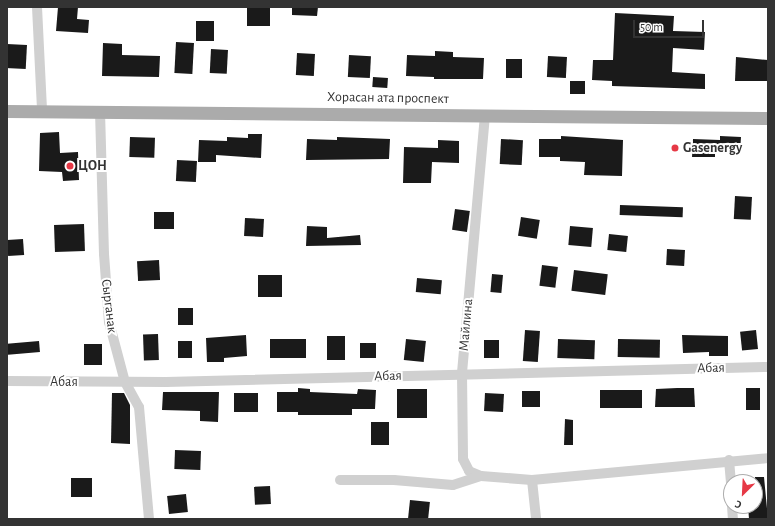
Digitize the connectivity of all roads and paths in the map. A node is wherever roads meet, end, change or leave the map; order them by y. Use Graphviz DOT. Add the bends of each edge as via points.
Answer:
graph roads {
  1 [pos="37,7"];
  2 [pos="7,111"];
  3 [pos="42,111"];
  4 [pos="100,111"];
  5 [pos="485,115"];
  6 [pos="768,118"];
  7 [pos="768,367"];
  8 [pos="462,374"];
  9 [pos="7,381"];
  10 [pos="125,382"];
  11 [pos="768,458"];
  12 [pos="729,460"];
  13 [pos="730,474"];
  14 [pos="481,476"];
  15 [pos="340,480"];
  16 [pos="532,480"];
  17 [pos="149,519"];
  18 [pos="536,519"];
  1 -- 3 [label="street"];
  2 -- 3 [label="main road, Хорасан ата проспект"];
  3 -- 4 [label="main road, Хорасан ата проспект"];
  4 -- 5 [label="main road, Хорасан ата проспект"];
  4 -- 10 [label="street, Сырганак" via="104,254 109,322"];
  5 -- 6 [label="main road, Хорасан ата проспект"];
  5 -- 8 [label="street, Майлина"];
  7 -- 8 [label="street, Абая"];
  8 -- 10 [label="street, Абая"];
  8 -- 14 [label="street, Майлина" via="462,459 469,471"];
  9 -- 10 [label="street, Абая"];
  10 -- 17 [label="street, Сырганак" via="138,407"];
  11 -- 12 [label="street"];
  12 -- 13 [label="street"];
  12 -- 16 [label="street"];
  14 -- 15 [label="street" via="452,484"];
  14 -- 16 [label="street"];
  16 -- 18 [label="street"];
}
